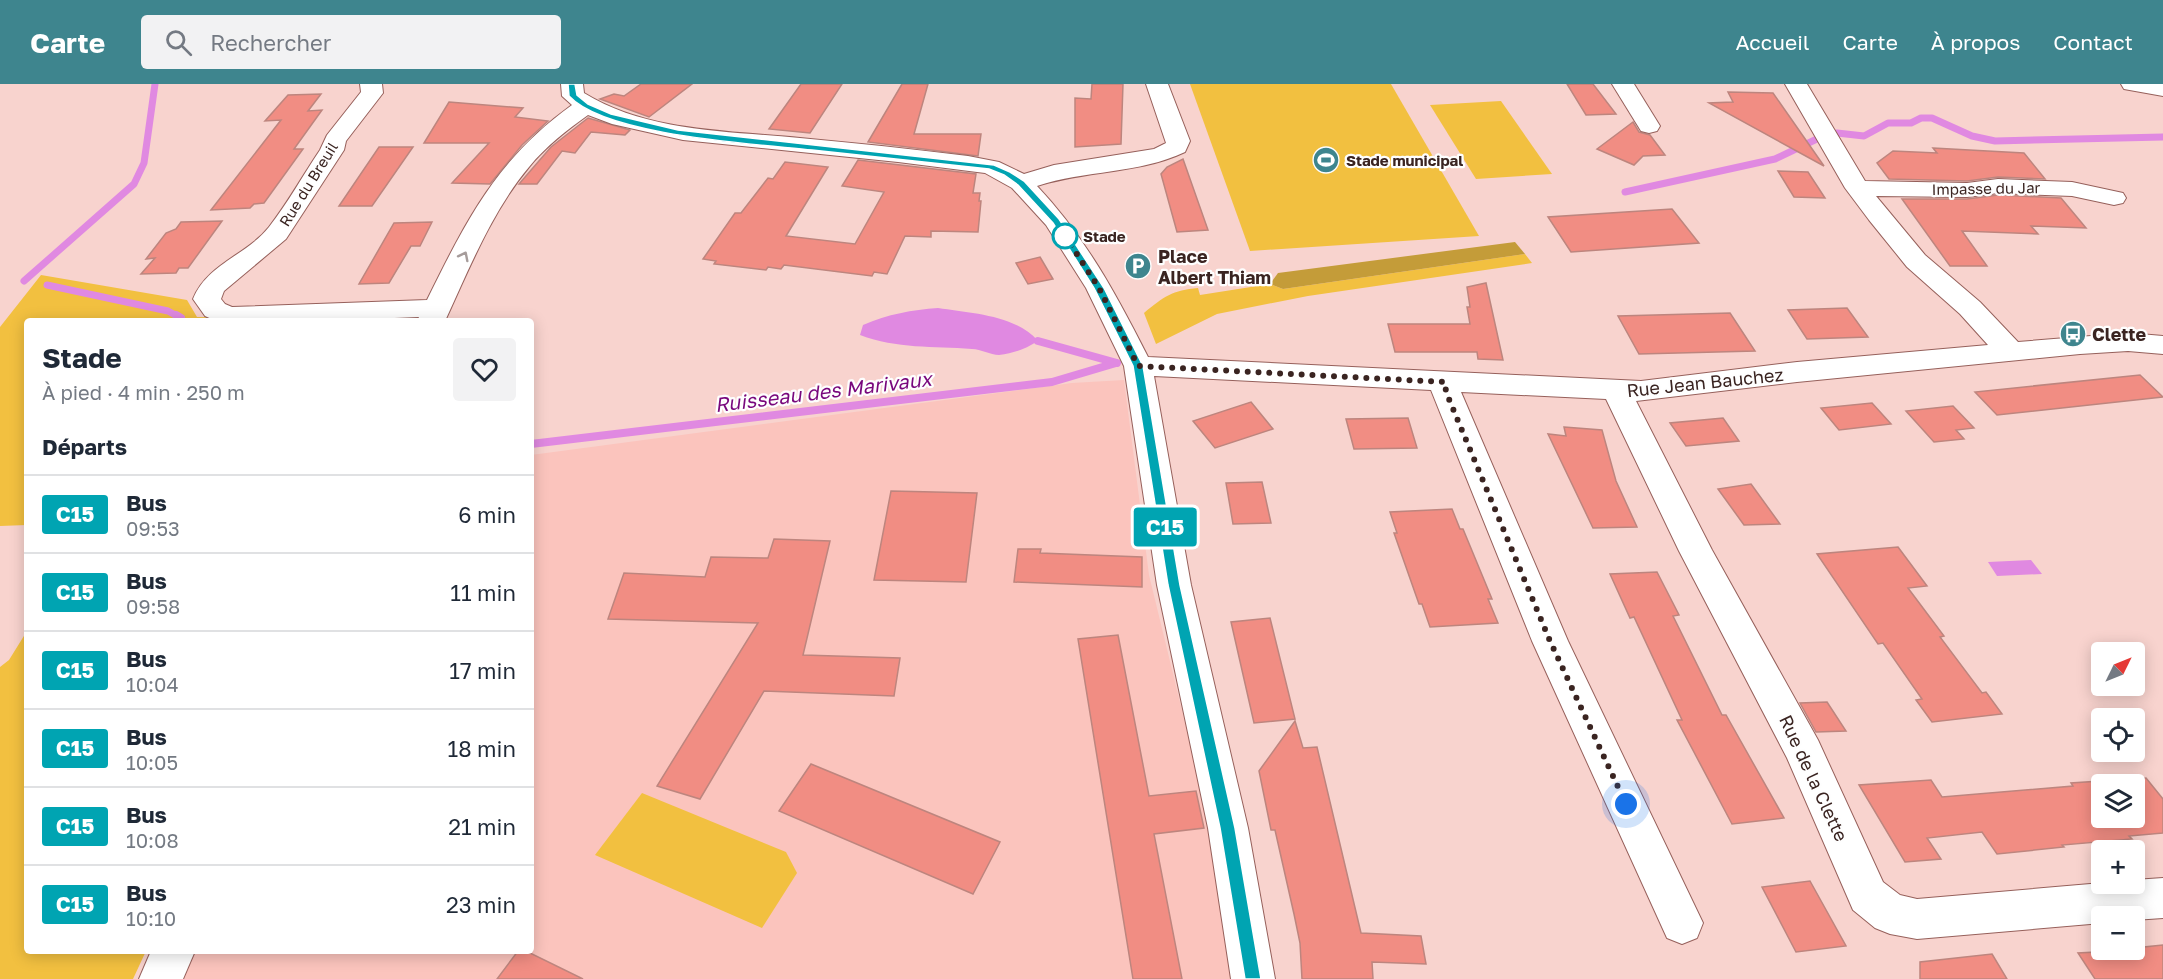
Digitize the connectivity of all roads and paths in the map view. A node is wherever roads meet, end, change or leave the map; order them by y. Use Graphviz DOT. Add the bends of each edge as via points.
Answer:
graph roads {
  1 [pos="371,84"];
  2 [pos="572,84"];
  3 [pos="1157,84"];
  4 [pos="1623,84"];
  5 [pos="1796,84"];
  6 [pos="2132,84"];
  7 [pos="2163,89"];
  8 [pos="585,106"];
  9 [pos="1649,126"];
  10 [pos="1021,183"];
  11 [pos="1857,188"];
  12 [pos="2114,198"];
  13 [pos="434,314"];
  14 [pos="2163,345"];
  15 [pos="2011,352"];
  16 [pos="1138,366"];
  17 [pos="1445,382"];
  18 [pos="1618,392"];
  19 [pos="2163,897"];
  20 [pos="1682,923"];
  21 [pos="172,954"];
  22 [pos="161,979"];
  23 [pos="1253,979"];
  1 -- 13 [label="street, Rue du Breuil" via="372,93 335,140 277,234 221,278 207,299 228,316"];
  2 -- 8 [label="street" via="573,96"];
  3 -- 10 [label="street" via="1177,147 1160,155 1054,172"];
  4 -- 9 [label="street"];
  5 -- 11 [label="street"];
  6 -- 7 [label="street"];
  8 -- 10 [label="street" via="609,116 678,132 991,167"];
  13 -- 8 [label="street, one-way" via="489,207 513,170 547,134"];
  10 -- 16 [label="street" via="1056,221 1099,288"];
  11 -- 12 [label="street, Impasse du Jar" via="1967,190 1998,186 2072,189"];
  11 -- 15 [label="street" via="1916,261 1971,309"];
  14 -- 15 [label="street, Rue Jean Bauchez" via="2128,342"];
  15 -- 18 [label="street, Rue Jean Bauchez"];
  16 -- 17 [label="street, Rue Jean Bauchez"];
  16 -- 23 [label="street" via="1174,585 1228,828"];
  17 -- 18 [label="street, Rue Jean Bauchez"];
  17 -- 20 [label="street" via="1550,641"];
  18 -- 19 [label="street, Rue de la Clette" via="1696,551 1804,752 1868,896 1890,914 1917,919"];
  21 -- 22 [label="street"];
}
